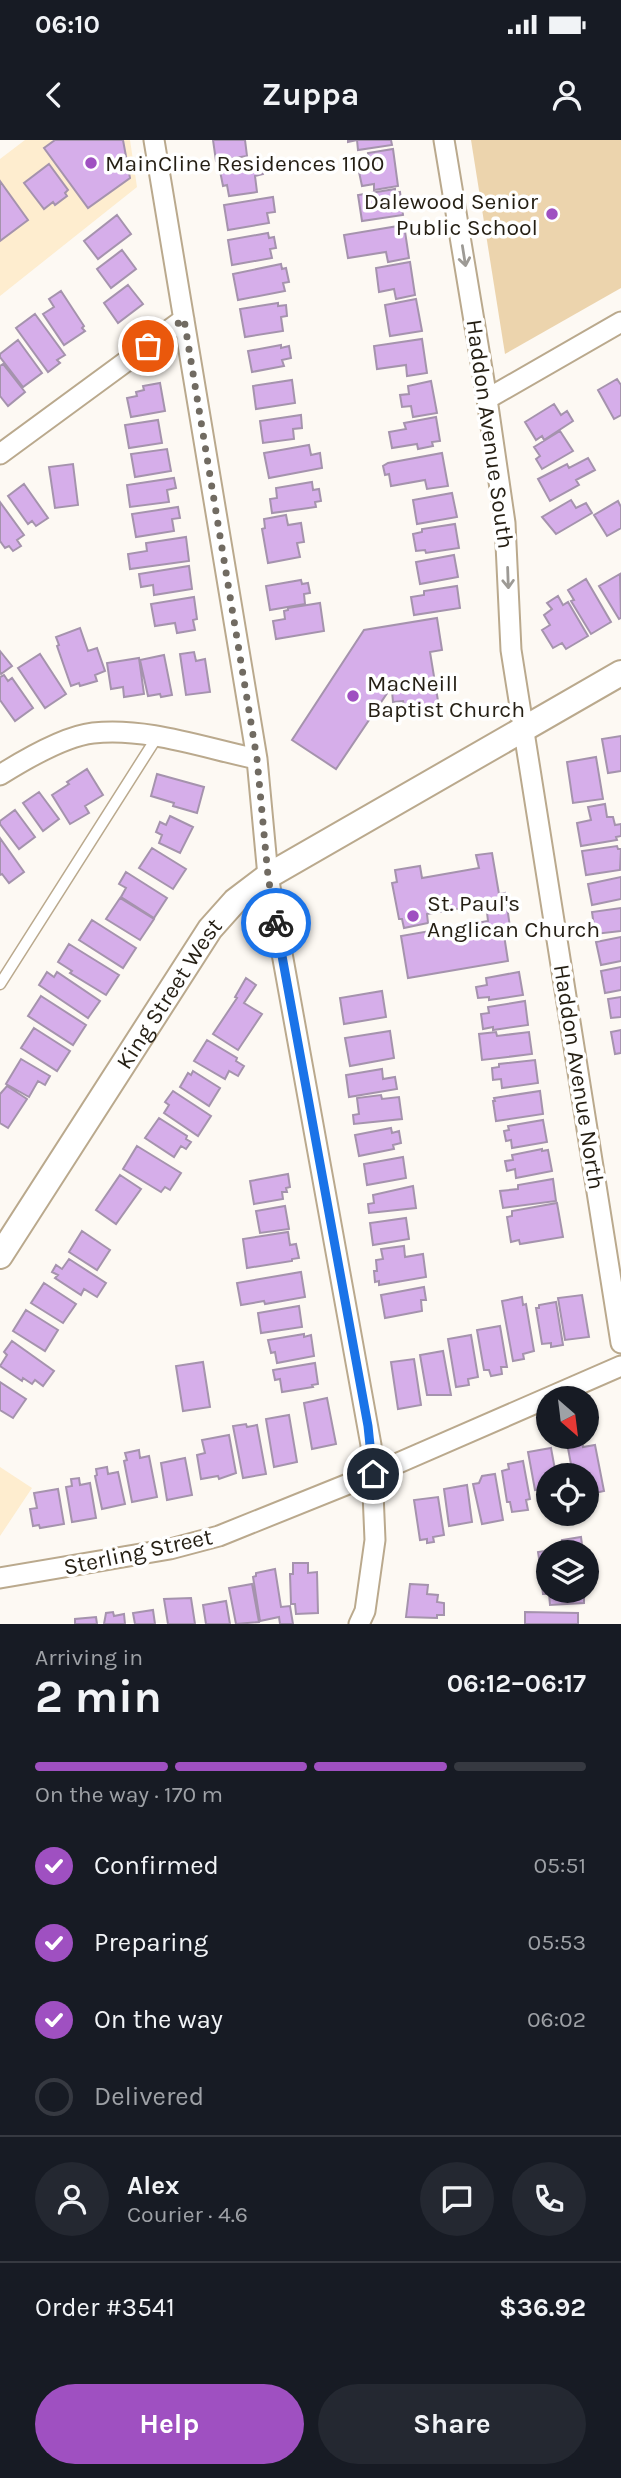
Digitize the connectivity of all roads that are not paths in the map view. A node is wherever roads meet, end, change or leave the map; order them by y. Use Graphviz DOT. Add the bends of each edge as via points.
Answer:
graph roads {
  1 [pos="154,140"];
  2 [pos="444,140"];
  3 [pos="184,319"];
  4 [pos="621,322"];
  5 [pos="487,399"];
  6 [pos="0,454"];
  7 [pos="621,673"];
  8 [pos="524,729"];
  9 [pos="158,737"];
  10 [pos="257,759"];
  11 [pos="0,775"];
  12 [pos="268,876"];
  13 [pos="0,984"];
  14 [pos="0,1256"];
  15 [pos="621,1343"];
  16 [pos="621,1366"];
  17 [pos="373,1474"];
  18 [pos="0,1578"];
  19 [pos="359,1624"];
  1 -- 3 [label="street"];
  2 -- 5 [label="street, Haddon Avenue South, one-way"];
  3 -- 6 [label="street"];
  3 -- 10 [label="street"];
  4 -- 5 [label="street"];
  5 -- 8 [label="street, Haddon Avenue South, one-way" via="505,523 511,642"];
  7 -- 8 [label="street, King Street West"];
  8 -- 12 [label="street, King Street West"];
  8 -- 15 [label="street, Haddon Avenue North"];
  9 -- 10 [label="street"];
  9 -- 11 [label="street" via="134,732 90,733 47,749"];
  9 -- 13 [label="lane"];
  10 -- 12 [label="street"];
  12 -- 14 [label="street, King Street West" via="235,901 210,929"];
  12 -- 17 [label="street" via="370,1435"];
  16 -- 17 [label="street, Sterling Street"];
  17 -- 18 [label="street, Sterling Street" via="219,1536 170,1549"];
  17 -- 19 [label="street" via="375,1541"];
}
